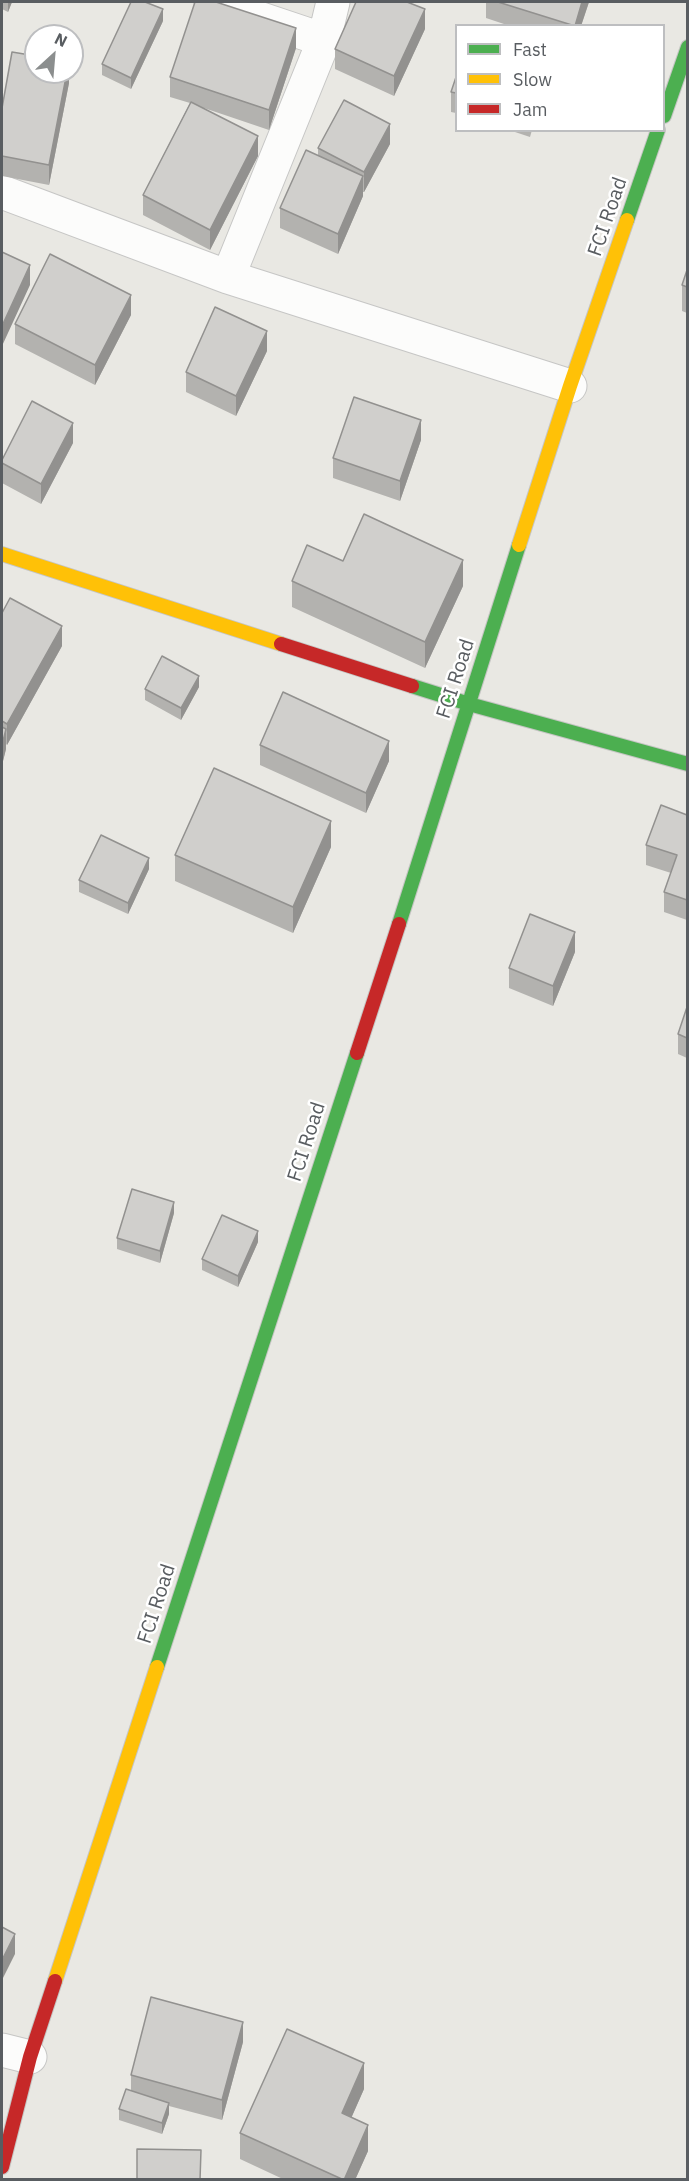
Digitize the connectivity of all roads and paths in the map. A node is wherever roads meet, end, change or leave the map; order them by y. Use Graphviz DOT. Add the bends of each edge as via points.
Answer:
graph roads {
  1 [pos="212,2"];
  2 [pos="333,2"];
  3 [pos="324,39"];
  4 [pos="687,47"];
  5 [pos="665,110"];
  6 [pos="657,132"];
  7 [pos="2,192"];
  8 [pos="228,277"];
  9 [pos="570,386"];
  10 [pos="2,554"];
  11 [pos="469,704"];
  12 [pos="687,764"];
  13 [pos="16,2053"];
  14 [pos="2,2167"];
  1 -- 3 [label="street"];
  2 -- 3 [label="street"];
  3 -- 8 [label="street"];
  4 -- 5 [label="street"];
  6 -- 9 [label="street, FCI Road"];
  7 -- 8 [label="street"];
  8 -- 9 [label="street"];
  9 -- 11 [label="street, FCI Road"];
  10 -- 11 [label="street"];
  11 -- 12 [label="street"];
  11 -- 13 [label="street, FCI Road"];
  13 -- 14 [label="street, FCI Road"];
}
